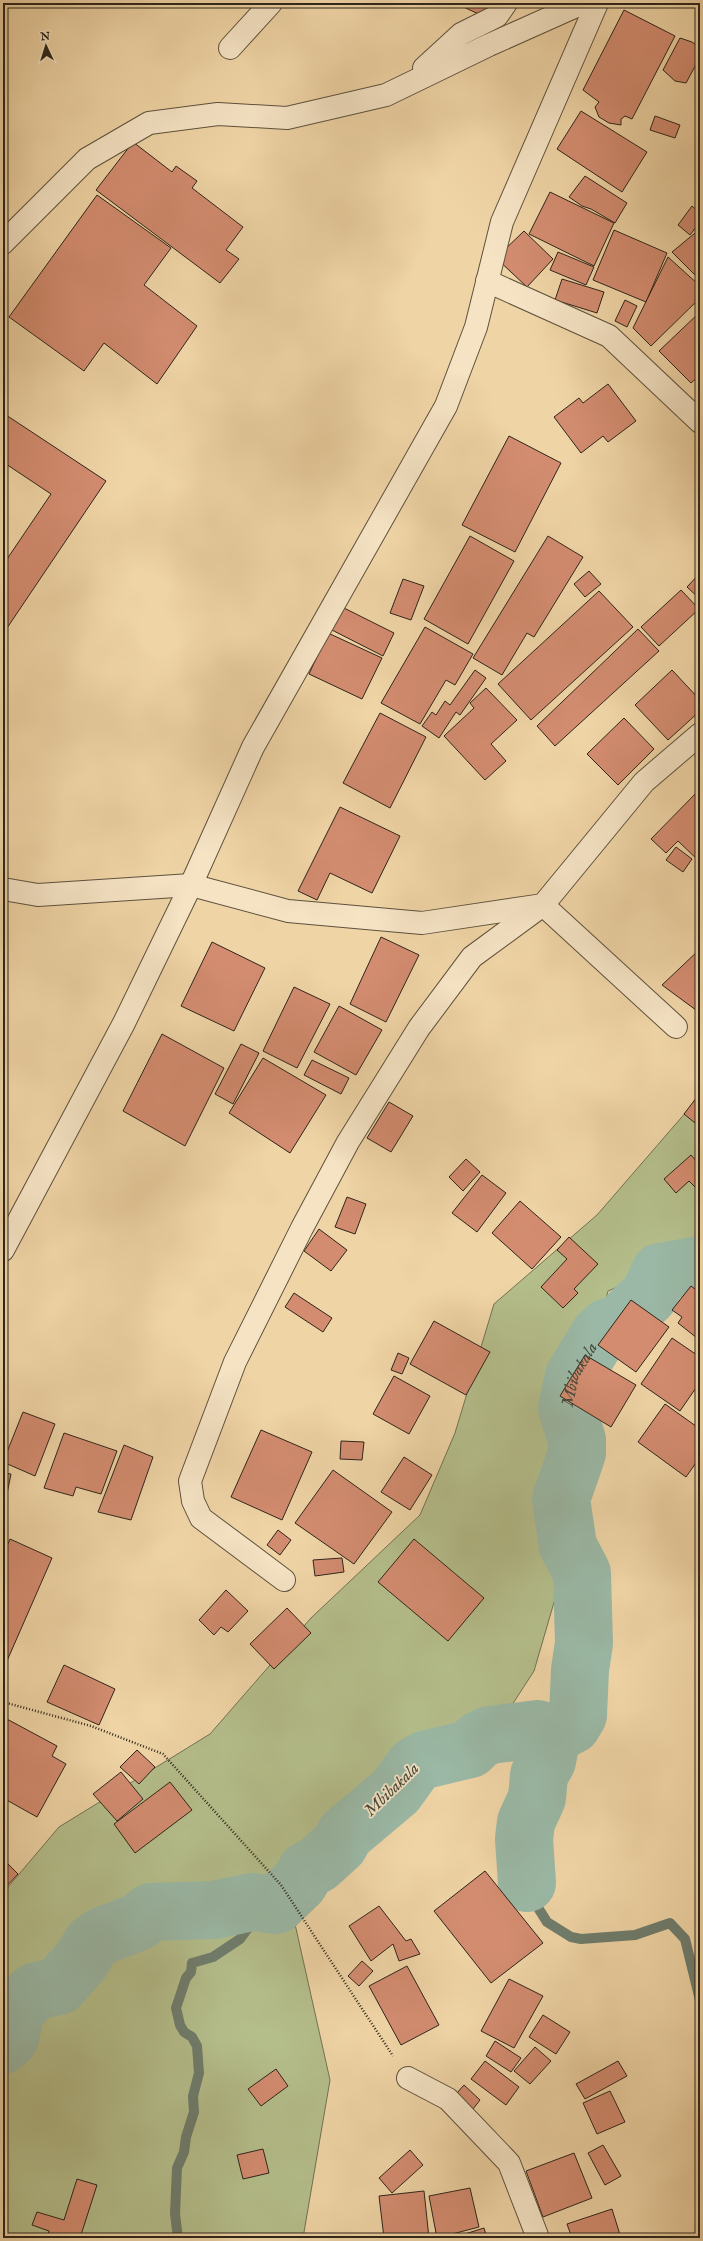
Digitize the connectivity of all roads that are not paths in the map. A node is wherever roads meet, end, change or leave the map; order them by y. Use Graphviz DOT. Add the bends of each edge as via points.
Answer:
graph roads {
  1 [pos="271,3"];
  2 [pos="506,3"];
  3 [pos="583,3"];
  4 [pos="597,3"];
  5 [pos="230,48"];
  6 [pos="386,95"];
  7 [pos="3,243"];
  8 [pos="487,281"];
  9 [pos="700,422"];
  10 [pos="700,734"];
  11 [pos="191,885"];
  12 [pos="3,890"];
  13 [pos="543,905"];
  14 [pos="676,1027"];
  15 [pos="3,1250"];
  16 [pos="284,1580"];
  17 [pos="408,2078"];
  18 [pos="538,2238"];
  1 -- 5 [label="street"];
  2 -- 6 [label="street" via="497,16 461,34 433,61"];
  3 -- 6 [label="street"];
  4 -- 8 [label="street" via="502,222"];
  6 -- 7 [label="street" via="287,118 218,114 149,123 87,159"];
  8 -- 9 [label="street" via="609,336"];
  8 -- 11 [label="street" via="476,327 446,406 253,747"];
  10 -- 13 [label="street" via="644,782"];
  11 -- 12 [label="street" via="38,894"];
  11 -- 13 [label="street" via="288,911 422,924"];
  11 -- 15 [label="street" via="124,1023"];
  13 -- 14 [label="street"];
  13 -- 16 [label="street" via="472,957 419,1028 348,1142 235,1362 190,1481 193,1501 201,1518"];
  17 -- 18 [label="street" via="448,2099 509,2164"];
}
